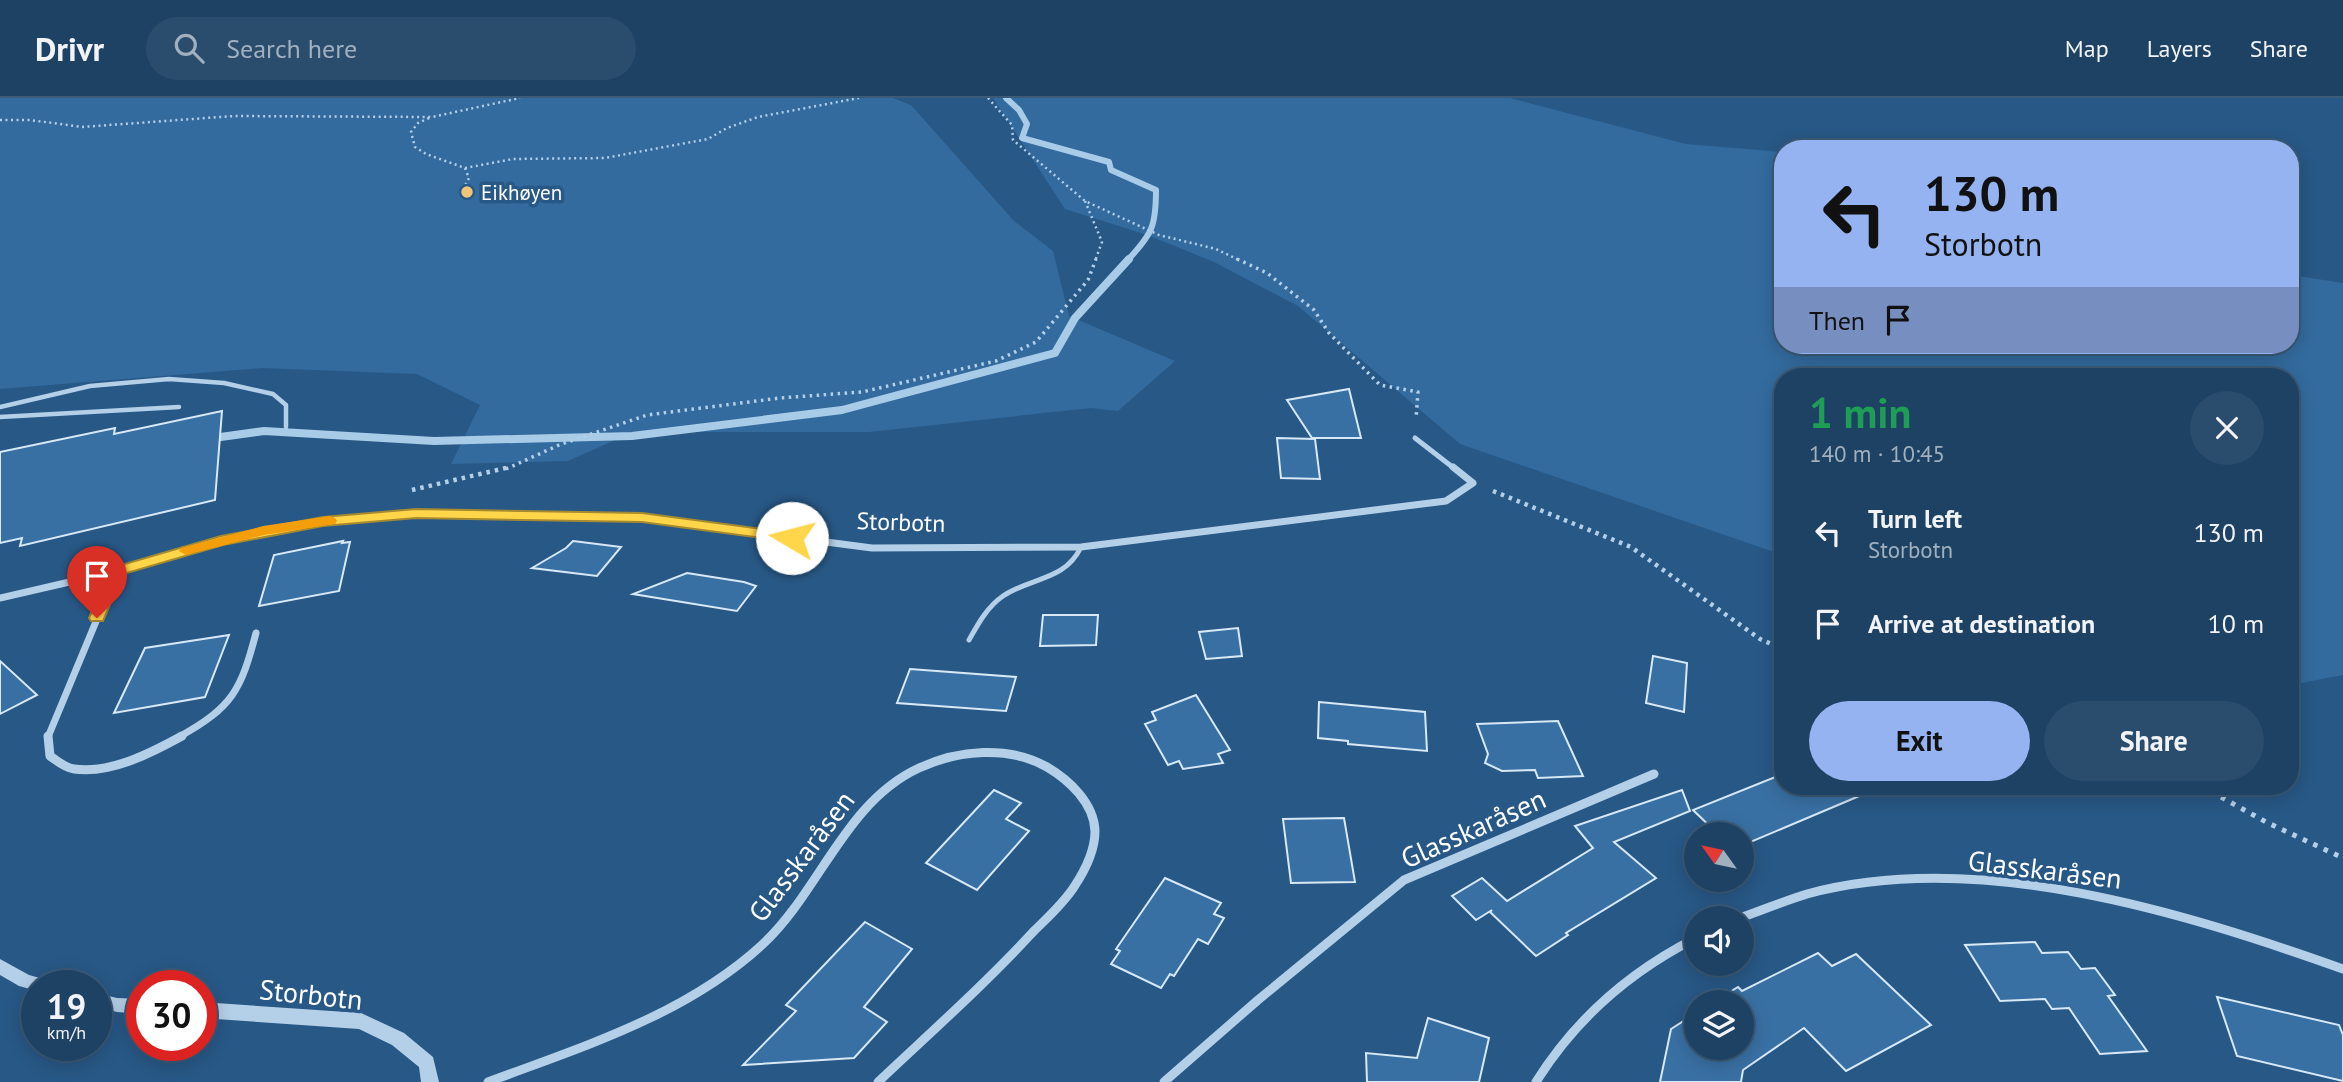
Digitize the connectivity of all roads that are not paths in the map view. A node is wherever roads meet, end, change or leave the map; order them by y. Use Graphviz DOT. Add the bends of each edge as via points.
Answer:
graph roads {
  1 [pos="0,407"];
  2 [pos="179,407"];
  3 [pos="0,417"];
  4 [pos="286,427"];
  5 [pos="1415,438"];
  6 [pos="1081,547"];
  7 [pos="117,571"];
  8 [pos="0,598"];
  9 [pos="256,633"];
  10 [pos="969,640"];
  11 [pos="1654,774"];
  12 [pos="1754,911"];
  13 [pos="1684,944"];
  14 [pos="0,966"];
  15 [pos="2343,969"];
  16 [pos="21,979"];
  17 [pos="217,1011"];
  18 [pos="430,1082"];
  19 [pos="488,1082"];
  20 [pos="878,1082"];
  21 [pos="1164,1082"];
  22 [pos="1536,1082"];
  1 -- 4 [label="lane" via="90,386 169,379 224,383 273,394 286,405"];
  2 -- 3 [label="lane"];
  5 -- 6 [label="street, Storbotn" via="1473,483 1447,502"];
  6 -- 7 [label="street, Storbotn" via="872,548 642,518 416,514 263,531"];
  6 -- 10 [label="lane" via="1066,569 1007,594 987,608"];
  7 -- 8 [label="street, Storbotn"];
  7 -- 9 [label="street" via="48,733 50,756 73,769 114,765 169,744 221,710 239,688"];
  11 -- 21 [label="street, Glasskaråsen" via="1404,880"];
  12 -- 15 [label="street, Glasskaråsen" via="1856,883 1945,879 2080,891 2260,937"];
  13 -- 22 [label="street" via="1599,1003 1553,1053"];
  14 -- 16 [label="street"];
  17 -- 18 [label="street, Storbotn" via="360,1021 398,1039 427,1063"];
  19 -- 20 [label="street, Glasskaråsen" via="627,1028 719,981 764,943 805,897 854,821 879,792 917,769 962,753 1003,752 1035,760 1061,776 1085,801 1095,830 1088,858 1073,888 1009,960"];
}
